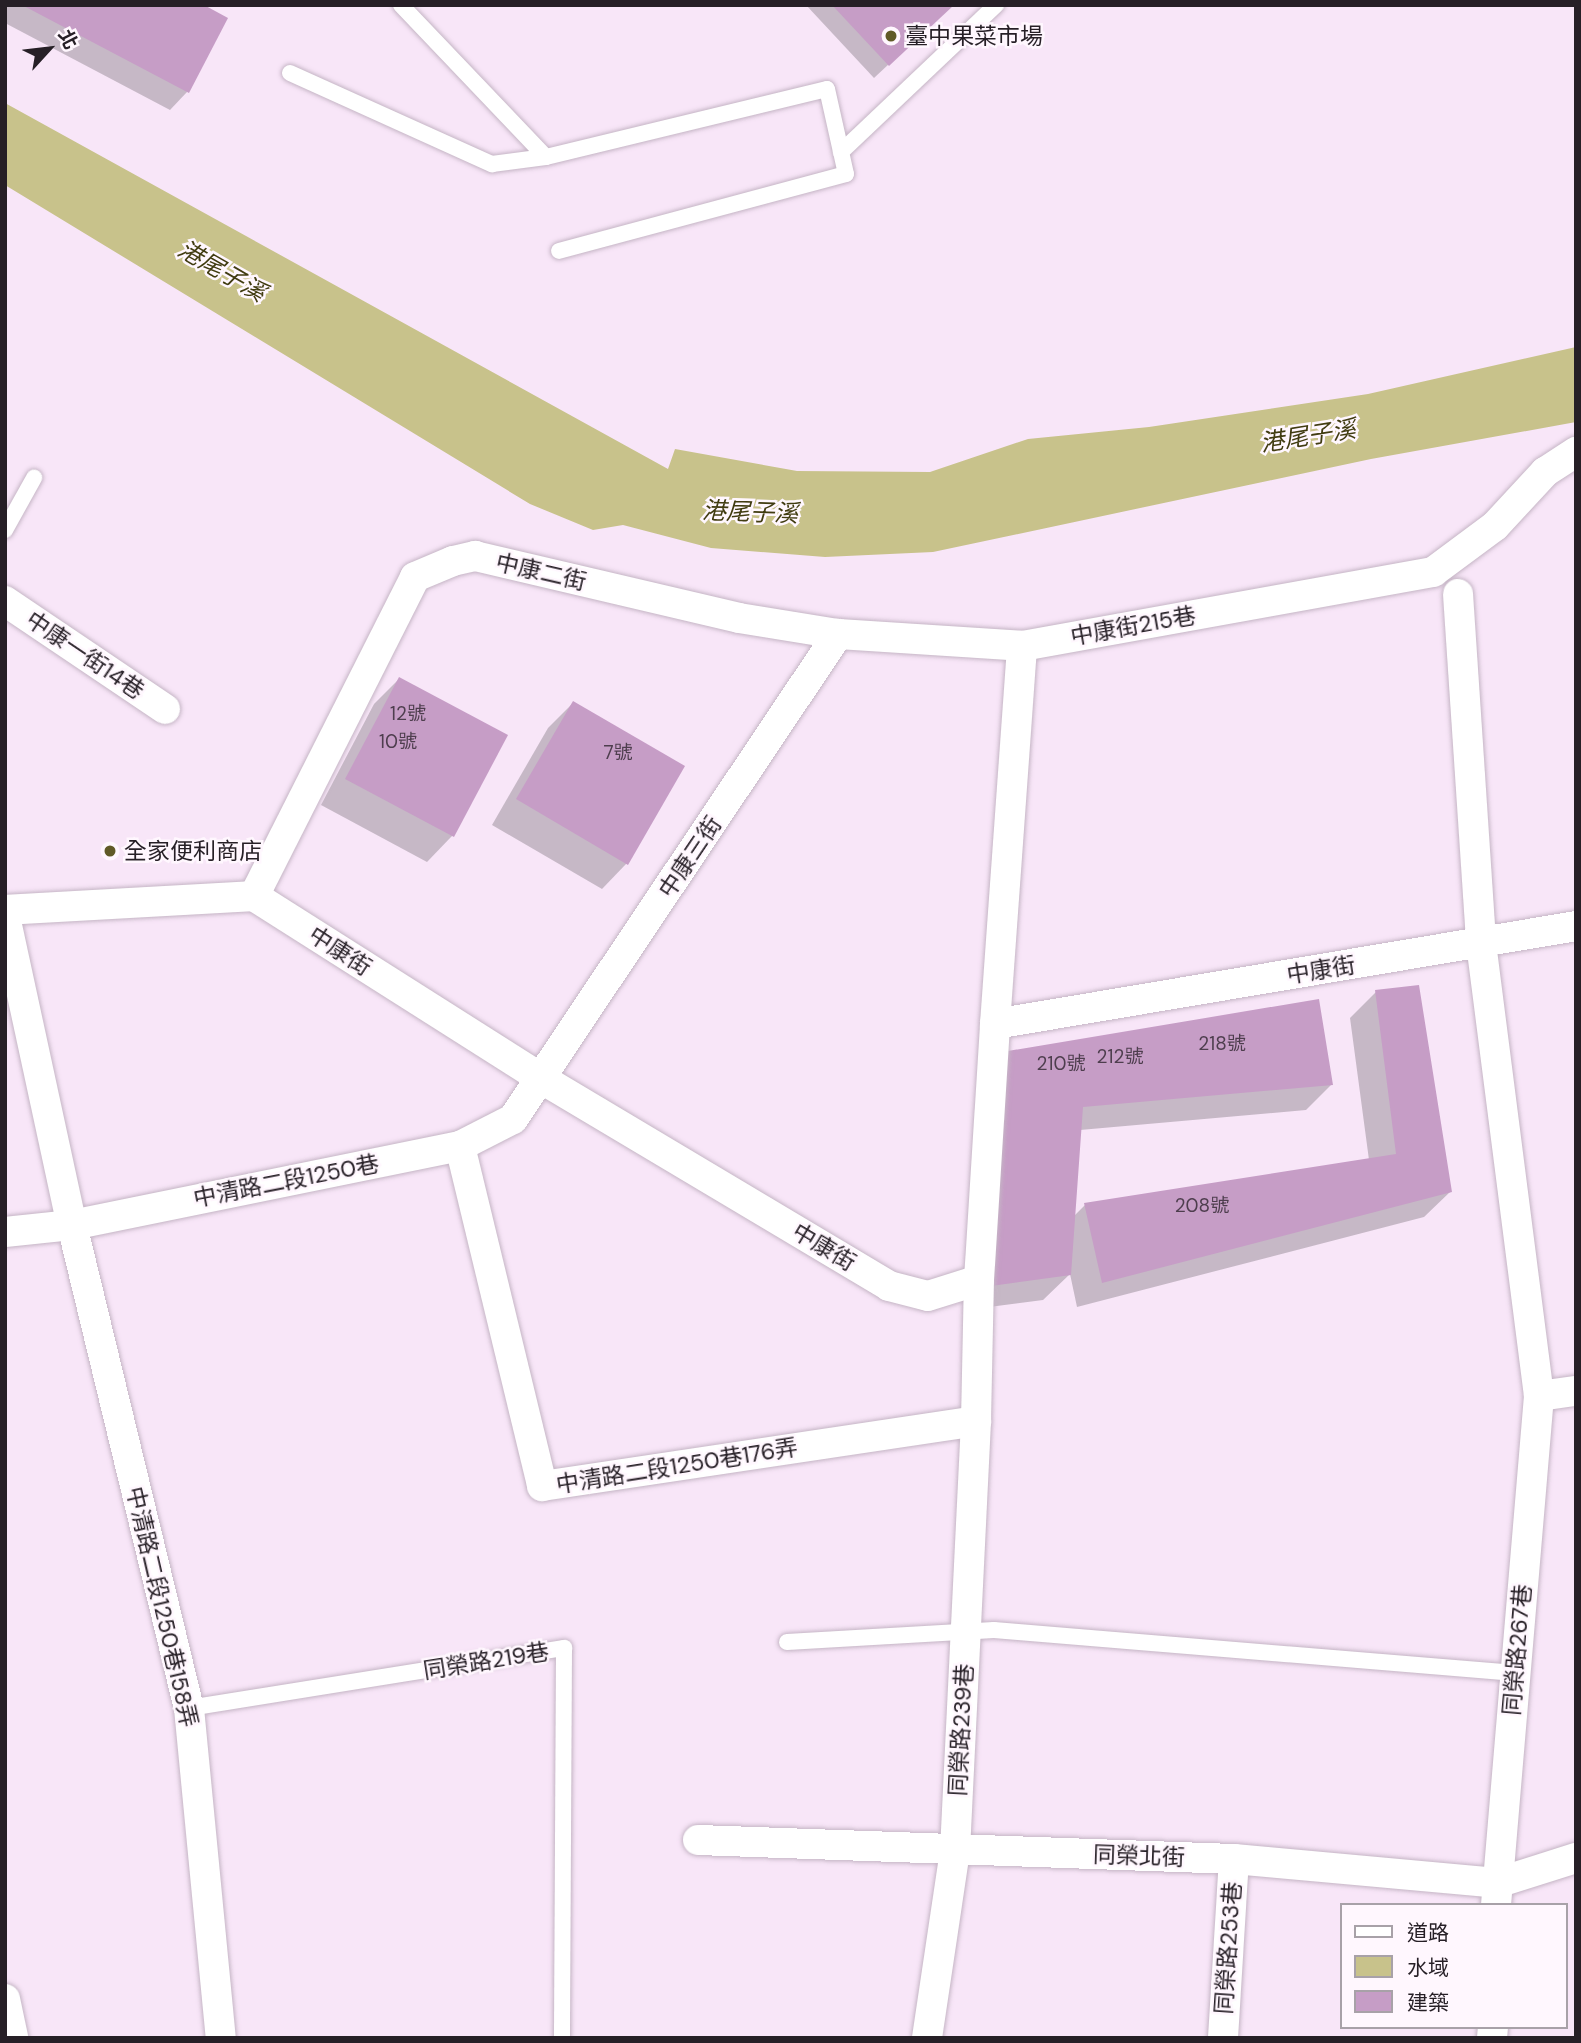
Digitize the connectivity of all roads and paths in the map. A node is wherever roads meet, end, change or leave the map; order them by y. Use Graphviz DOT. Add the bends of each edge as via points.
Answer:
graph roads {
  1 [pos="401,5"];
  2 [pos="996,5"];
  3 [pos="290,73"];
  4 [pos="841,152"];
  5 [pos="546,157"];
  6 [pos="559,251"];
  7 [pos="1576,452"];
  8 [pos="34,478"];
  9 [pos="5,530"];
  10 [pos="1458,594"];
  11 [pos="5,601"];
  12 [pos="838,634"];
  13 [pos="1022,646"];
  14 [pos="165,709"];
  15 [pos="254,896"];
  16 [pos="5,913"];
  17 [pos="1576,926"];
  18 [pos="1481,943"];
  19 [pos="995,1024"];
  20 [pos="541,1079"];
  21 [pos="460,1146"];
  22 [pos="72,1225"];
  23 [pos="5,1232"];
  24 [pos="979,1280"];
  25 [pos="1576,1391"];
  26 [pos="1539,1396"];
  27 [pos="976,1421"];
  28 [pos="966,1631"];
  29 [pos="787,1642"];
  30 [pos="1515,1673"];
  31 [pos="189,1709"];
  32 [pos="698,1840"];
  33 [pos="955,1851"];
  34 [pos="1576,1858"];
  35 [pos="1234,1859"];
  36 [pos="1496,1894"];
  37 [pos="5,1999"];
  38 [pos="13,2038"];
  39 [pos="221,2038"];
  40 [pos="562,2038"];
  41 [pos="927,2038"];
  42 [pos="1223,2038"];
  1 -- 5 [label="lane"];
  2 -- 4 [label="lane"];
  3 -- 5 [label="lane" via="492,164"];
  4 -- 5 [label="lane" via="827,89"];
  4 -- 6 [label="lane" via="846,174"];
  7 -- 13 [label="street, 中康街215巷" via="1545,472 1495,526 1433,572"];
  8 -- 9 [label="lane"];
  10 -- 18 [label="street"];
  11 -- 14 [label="street, 中康一街14巷"];
  12 -- 13 [label="street, 中康二街"];
  12 -- 15 [label="street, 中康二街" via="738,618 475,556 415,577"];
  12 -- 20 [label="street, 中康三街"];
  13 -- 19 [label="street"];
  15 -- 16 [label="street"];
  15 -- 20 [label="street, 中康街"];
  16 -- 22 [label="street, 中清路二段1250巷158弄"];
  17 -- 18 [label="street, 中康街"];
  18 -- 19 [label="street, 中康街"];
  18 -- 26 [label="street"];
  19 -- 24 [label="street"];
  20 -- 21 [label="street, 中清路二段1250巷" via="513,1119"];
  20 -- 24 [label="street, 中康街" via="889,1286 928,1296"];
  21 -- 22 [label="street, 中清路二段1250巷"];
  21 -- 27 [label="street, 中清路二段1250巷176弄" via="542,1486"];
  22 -- 23 [label="street, 中清路二段1250巷"];
  22 -- 31 [label="street, 中清路二段1250巷158弄"];
  24 -- 27 [label="street"];
  25 -- 26 [label="street"];
  26 -- 30 [label="street, 同榮路267巷"];
  27 -- 28 [label="street, 同榮路239巷"];
  28 -- 29 [label="lane"];
  28 -- 30 [label="lane"];
  28 -- 33 [label="street, 同榮路239巷"];
  30 -- 36 [label="street, 同榮路267巷"];
  31 -- 39 [label="street, 中清路二段1250巷158弄"];
  31 -- 40 [label="lane, 同榮路219巷" via="564,1648"];
  32 -- 33 [label="street, 同榮北街"];
  33 -- 35 [label="street, 同榮北街"];
  33 -- 41 [label="street, 同榮路239巷"];
  34 -- 36 [label="street, 同榮北街"];
  35 -- 36 [label="street, 同榮北街"];
  35 -- 42 [label="street, 同榮路253巷"];
  37 -- 38 [label="street"];
}
